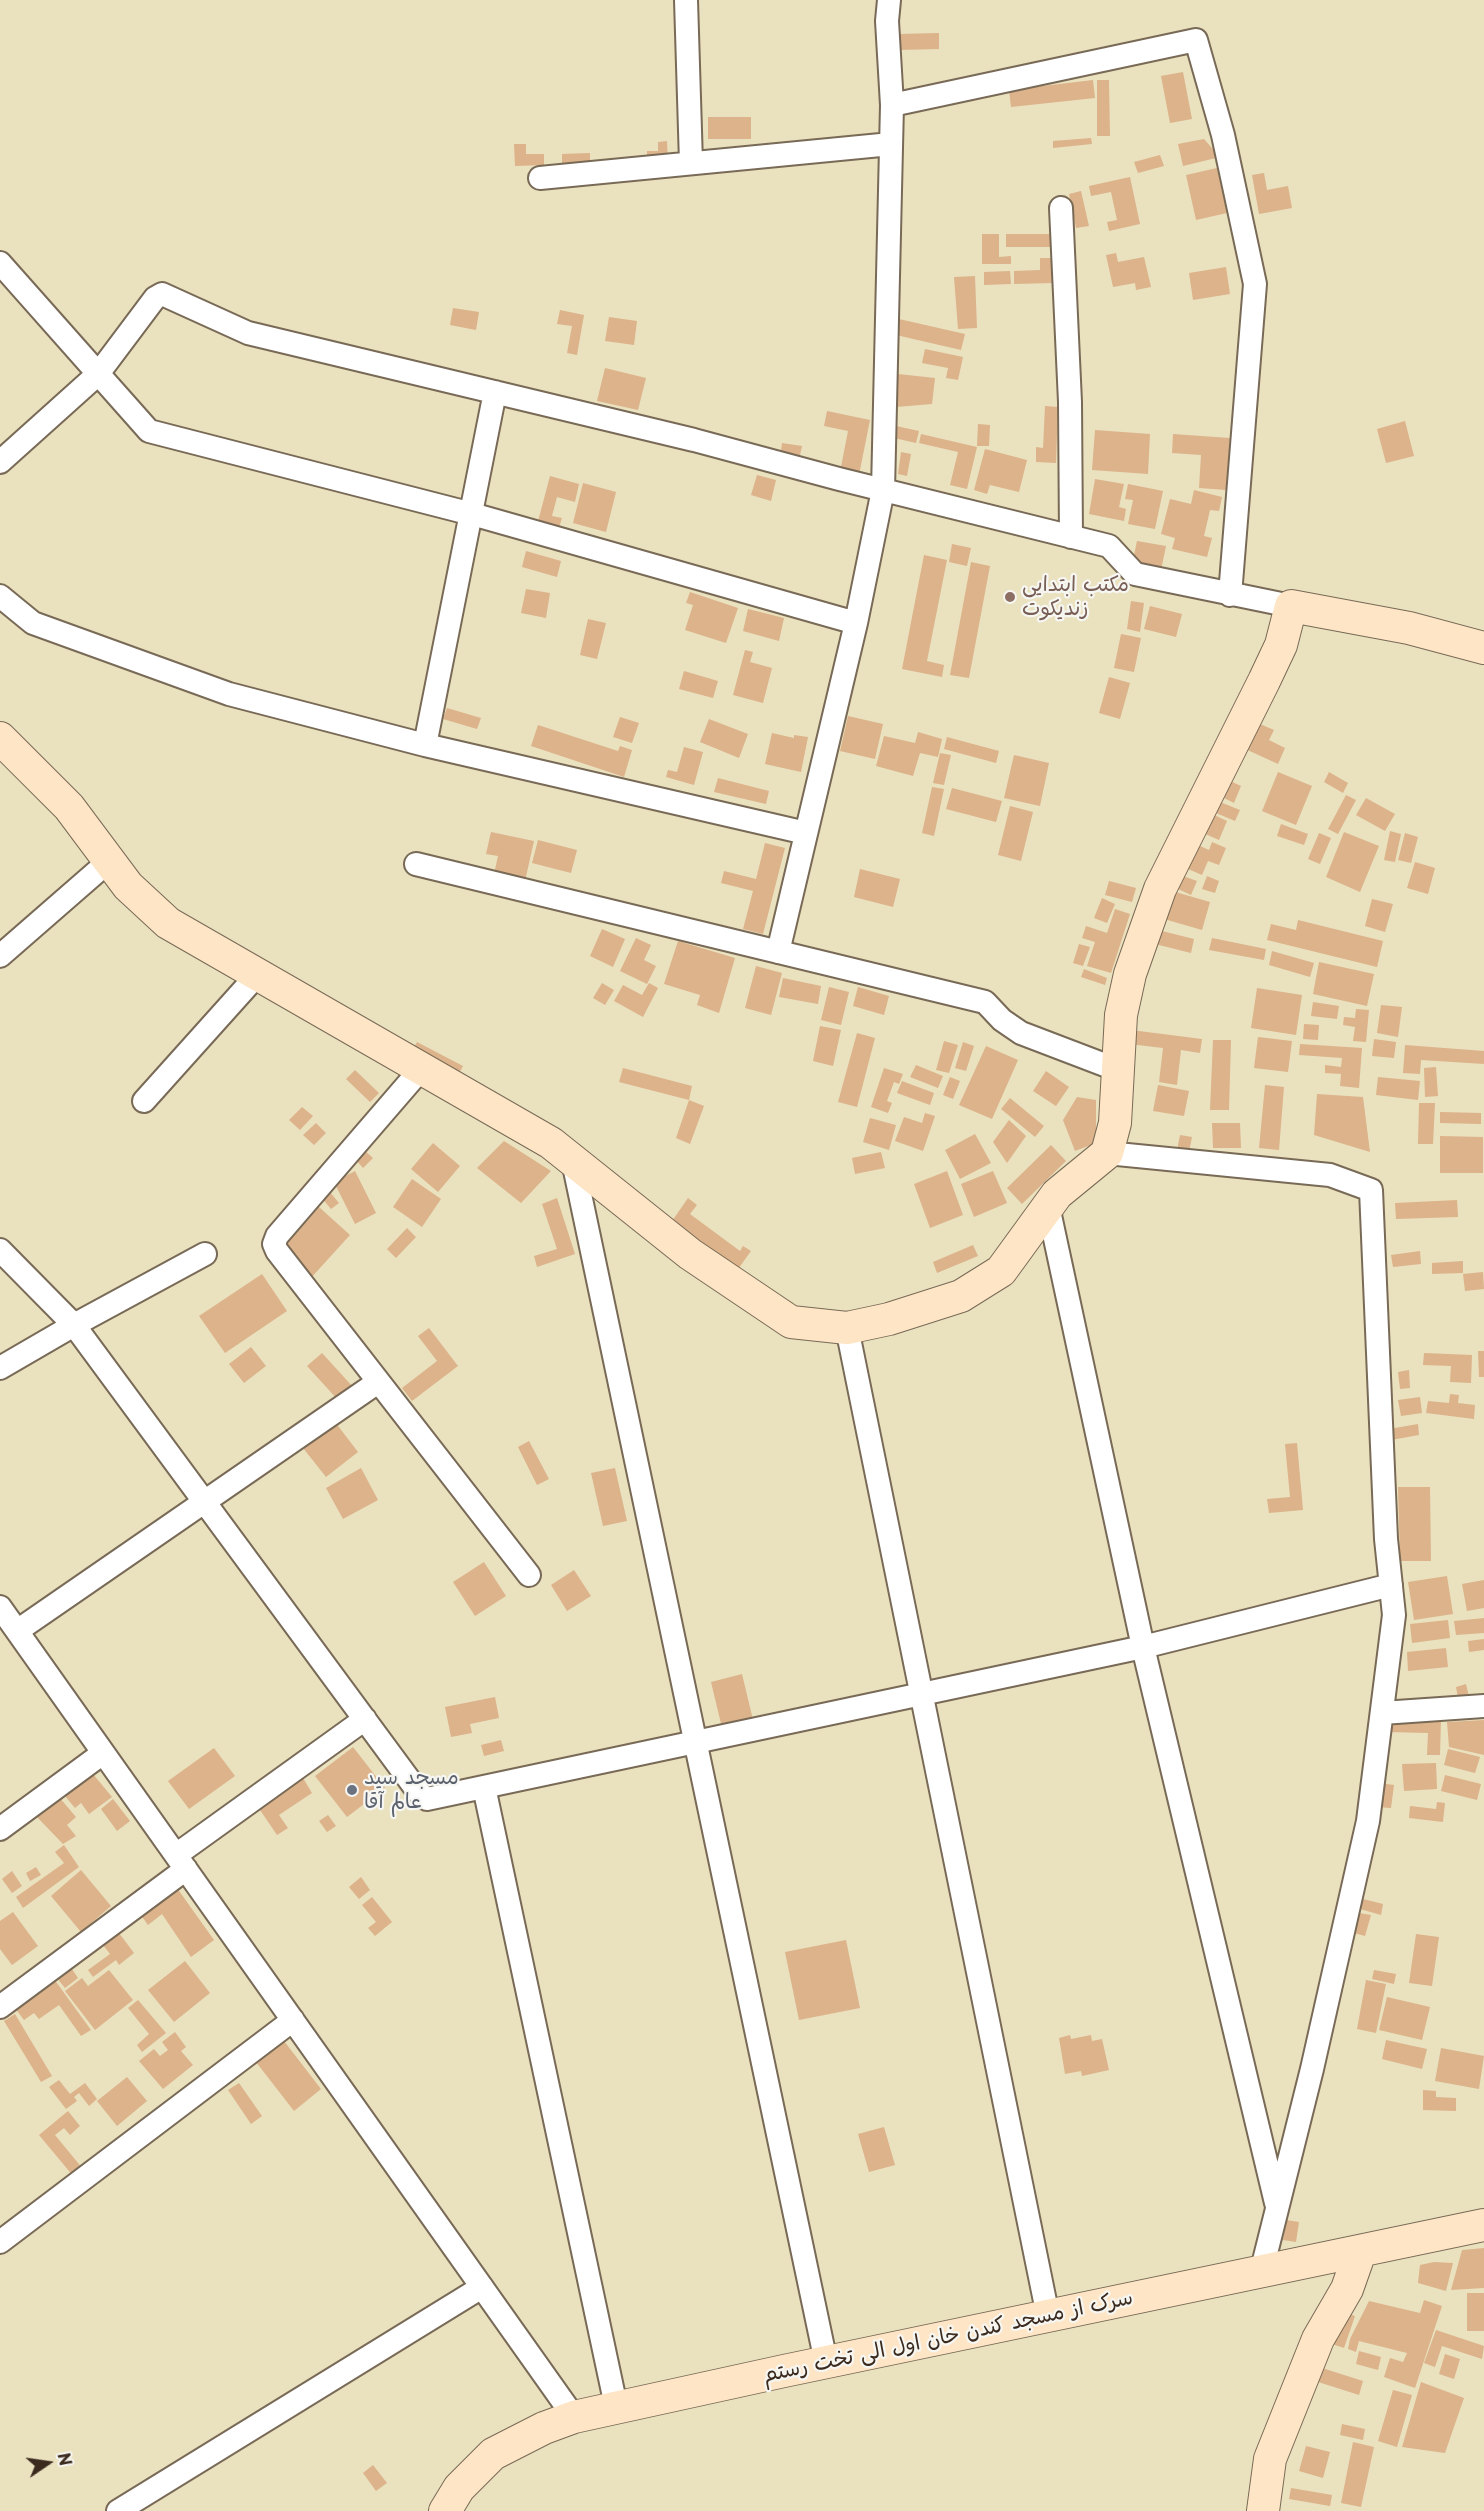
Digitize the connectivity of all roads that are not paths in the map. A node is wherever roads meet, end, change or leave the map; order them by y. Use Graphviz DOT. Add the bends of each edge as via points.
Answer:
graph roads {
  1 [pos="686,0"];
  2 [pos="889,0"];
  3 [pos="892,105"];
  4 [pos="891,144"];
  5 [pos="691,163"];
  6 [pos="540,178"];
  7 [pos="1061,208"];
  8 [pos="0,263"];
  9 [pos="98,374"];
  10 [pos="495,392"];
  11 [pos="0,462"];
  12 [pos="883,490"];
  13 [pos="472,514"];
  14 [pos="1071,537"];
  15 [pos="1230,595"];
  16 [pos="0,596"];
  17 [pos="1291,606"];
  18 [pos="856,623"];
  19 [pos="1484,648"];
  20 [pos="425,745"];
  21 [pos="5,751"];
  22 [pos="806,833"];
  23 [pos="109,861"];
  24 [pos="416,864"];
  25 [pos="778,952"];
  26 [pos="0,956"];
  27 [pos="258,974"];
  28 [pos="421,1069"];
  29 [pos="1118,1070"];
  30 [pos="144,1101"];
  31 [pos="1107,1153"];
  32 [pos="573,1161"];
  33 [pos="1048,1206"];
  34 [pos="0,1250"];
  35 [pos="205,1254"];
  36 [pos="74,1325"];
  37 [pos="847,1328"];
  38 [pos="0,1368"];
  39 [pos="378,1382"];
  40 [pos="204,1501"];
  41 [pos="529,1575"];
  42 [pos="1391,1584"];
  43 [pos="0,1607"];
  44 [pos="17,1631"];
  45 [pos="1143,1647"];
  46 [pos="922,1694"];
  47 [pos="1484,1707"];
  48 [pos="1382,1713"];
  49 [pos="364,1719"];
  50 [pos="695,1743"];
  51 [pos="103,1753"];
  52 [pos="484,1787"];
  53 [pos="0,1829"];
  54 [pos="181,1862"];
  55 [pos="0,2007"];
  56 [pos="293,2020"];
  57 [pos="1277,2207"];
  58 [pos="1484,2225"];
  59 [pos="0,2242"];
  60 [pos="1360,2252"];
  61 [pos="1260,2273"];
  62 [pos="482,2288"];
  63 [pos="1048,2316"];
  64 [pos="826,2362"];
  65 [pos="616,2406"];
  66 [pos="574,2417"];
  67 [pos="118,2511"];
  68 [pos="445,2511"];
  69 [pos="1263,2511"];
  1 -- 5 [label="street"];
  2 -- 3 [label="street"];
  3 -- 4 [label="street"];
  3 -- 15 [label="street" via="1196,40 1223,135 1255,284"];
  4 -- 5 [label="street"];
  4 -- 12 [label="street"];
  5 -- 6 [label="street"];
  7 -- 14 [label="street" via="1070,402"];
  8 -- 9 [label="street"];
  9 -- 10 [label="street" via="162,294 248,333"];
  9 -- 11 [label="street"];
  9 -- 13 [label="street" via="149,431"];
  10 -- 12 [label="street"];
  10 -- 13 [label="street"];
  12 -- 14 [label="street"];
  12 -- 18 [label="street"];
  13 -- 18 [label="street"];
  13 -- 20 [label="street"];
  14 -- 15 [label="street" via="1109,546 1135,574"];
  15 -- 17 [label="street"];
  16 -- 20 [label="street" via="33,623 229,694"];
  17 -- 19 [label="street" via="1409,628"];
  17 -- 29 [label="street" via="1277,654 1160,889 1130,974 1121,1015"];
  18 -- 22 [label="street"];
  20 -- 22 [label="street"];
  21 -- 23 [label="street" via="69,807"];
  22 -- 25 [label="street"];
  23 -- 26 [label="street"];
  23 -- 27 [label="street" via="128,886 168,923"];
  24 -- 25 [label="street"];
  25 -- 29 [label="street" via="985,1002 1021,1033"];
  27 -- 28 [label="street"];
  27 -- 30 [label="street"];
  28 -- 32 [label="street" via="551,1143"];
  28 -- 39 [label="street" via="274,1244"];
  29 -- 31 [label="street" via="1115,1123"];
  31 -- 33 [label="street"];
  31 -- 42 [label="street" via="1330,1175 1371,1190"];
  32 -- 37 [label="street" via="690,1254 791,1322"];
  32 -- 50 [label="street"];
  33 -- 37 [label="street" via="1002,1271 961,1296"];
  33 -- 45 [label="street"];
  34 -- 36 [label="street"];
  35 -- 36 [label="street"];
  36 -- 38 [label="street"];
  36 -- 40 [label="street"];
  37 -- 46 [label="street"];
  39 -- 40 [label="street"];
  39 -- 41 [label="street"];
  40 -- 44 [label="street"];
  40 -- 49 [label="street"];
  42 -- 45 [label="street"];
  42 -- 48 [label="street" via="1394,1615"];
  43 -- 44 [label="street"];
  44 -- 51 [label="street"];
  45 -- 46 [label="street"];
  45 -- 57 [label="street"];
  46 -- 50 [label="street"];
  46 -- 63 [label="street"];
  47 -- 48 [label="street"];
  48 -- 57 [label="street" via="1368,1821"];
  49 -- 52 [label="street" via="427,1799"];
  49 -- 54 [label="street"];
  50 -- 52 [label="street"];
  50 -- 64 [label="street"];
  51 -- 53 [label="street"];
  51 -- 54 [label="street"];
  52 -- 65 [label="street"];
  54 -- 55 [label="street"];
  54 -- 56 [label="street"];
  56 -- 59 [label="street"];
  56 -- 62 [label="street"];
  57 -- 61 [label="street"];
  58 -- 60 [label="street, سرک از مسجد کندن خان اول الی تخت رستم"];
  60 -- 61 [label="street, سرک از مسجد کندن خان اول الی تخت رستم"];
  60 -- 69 [label="street" via="1347,2289 1318,2339 1270,2459"];
  61 -- 63 [label="street, سرک از مسجد کندن خان اول الی تخت رستم"];
  62 -- 66 [label="street"];
  62 -- 67 [label="street"];
  63 -- 64 [label="street, سرک از مسجد کندن خان اول الی تخت رستم"];
  64 -- 65 [label="street, سرک از مسجد کندن خان اول الی تخت رستم"];
  65 -- 66 [label="street, سرک از مسجد کندن خان اول الی تخت رستم"];
  66 -- 68 [label="street, سرک از مسجد کندن خان اول الی تخت رستم" via="493,2454 459,2488"];
}
